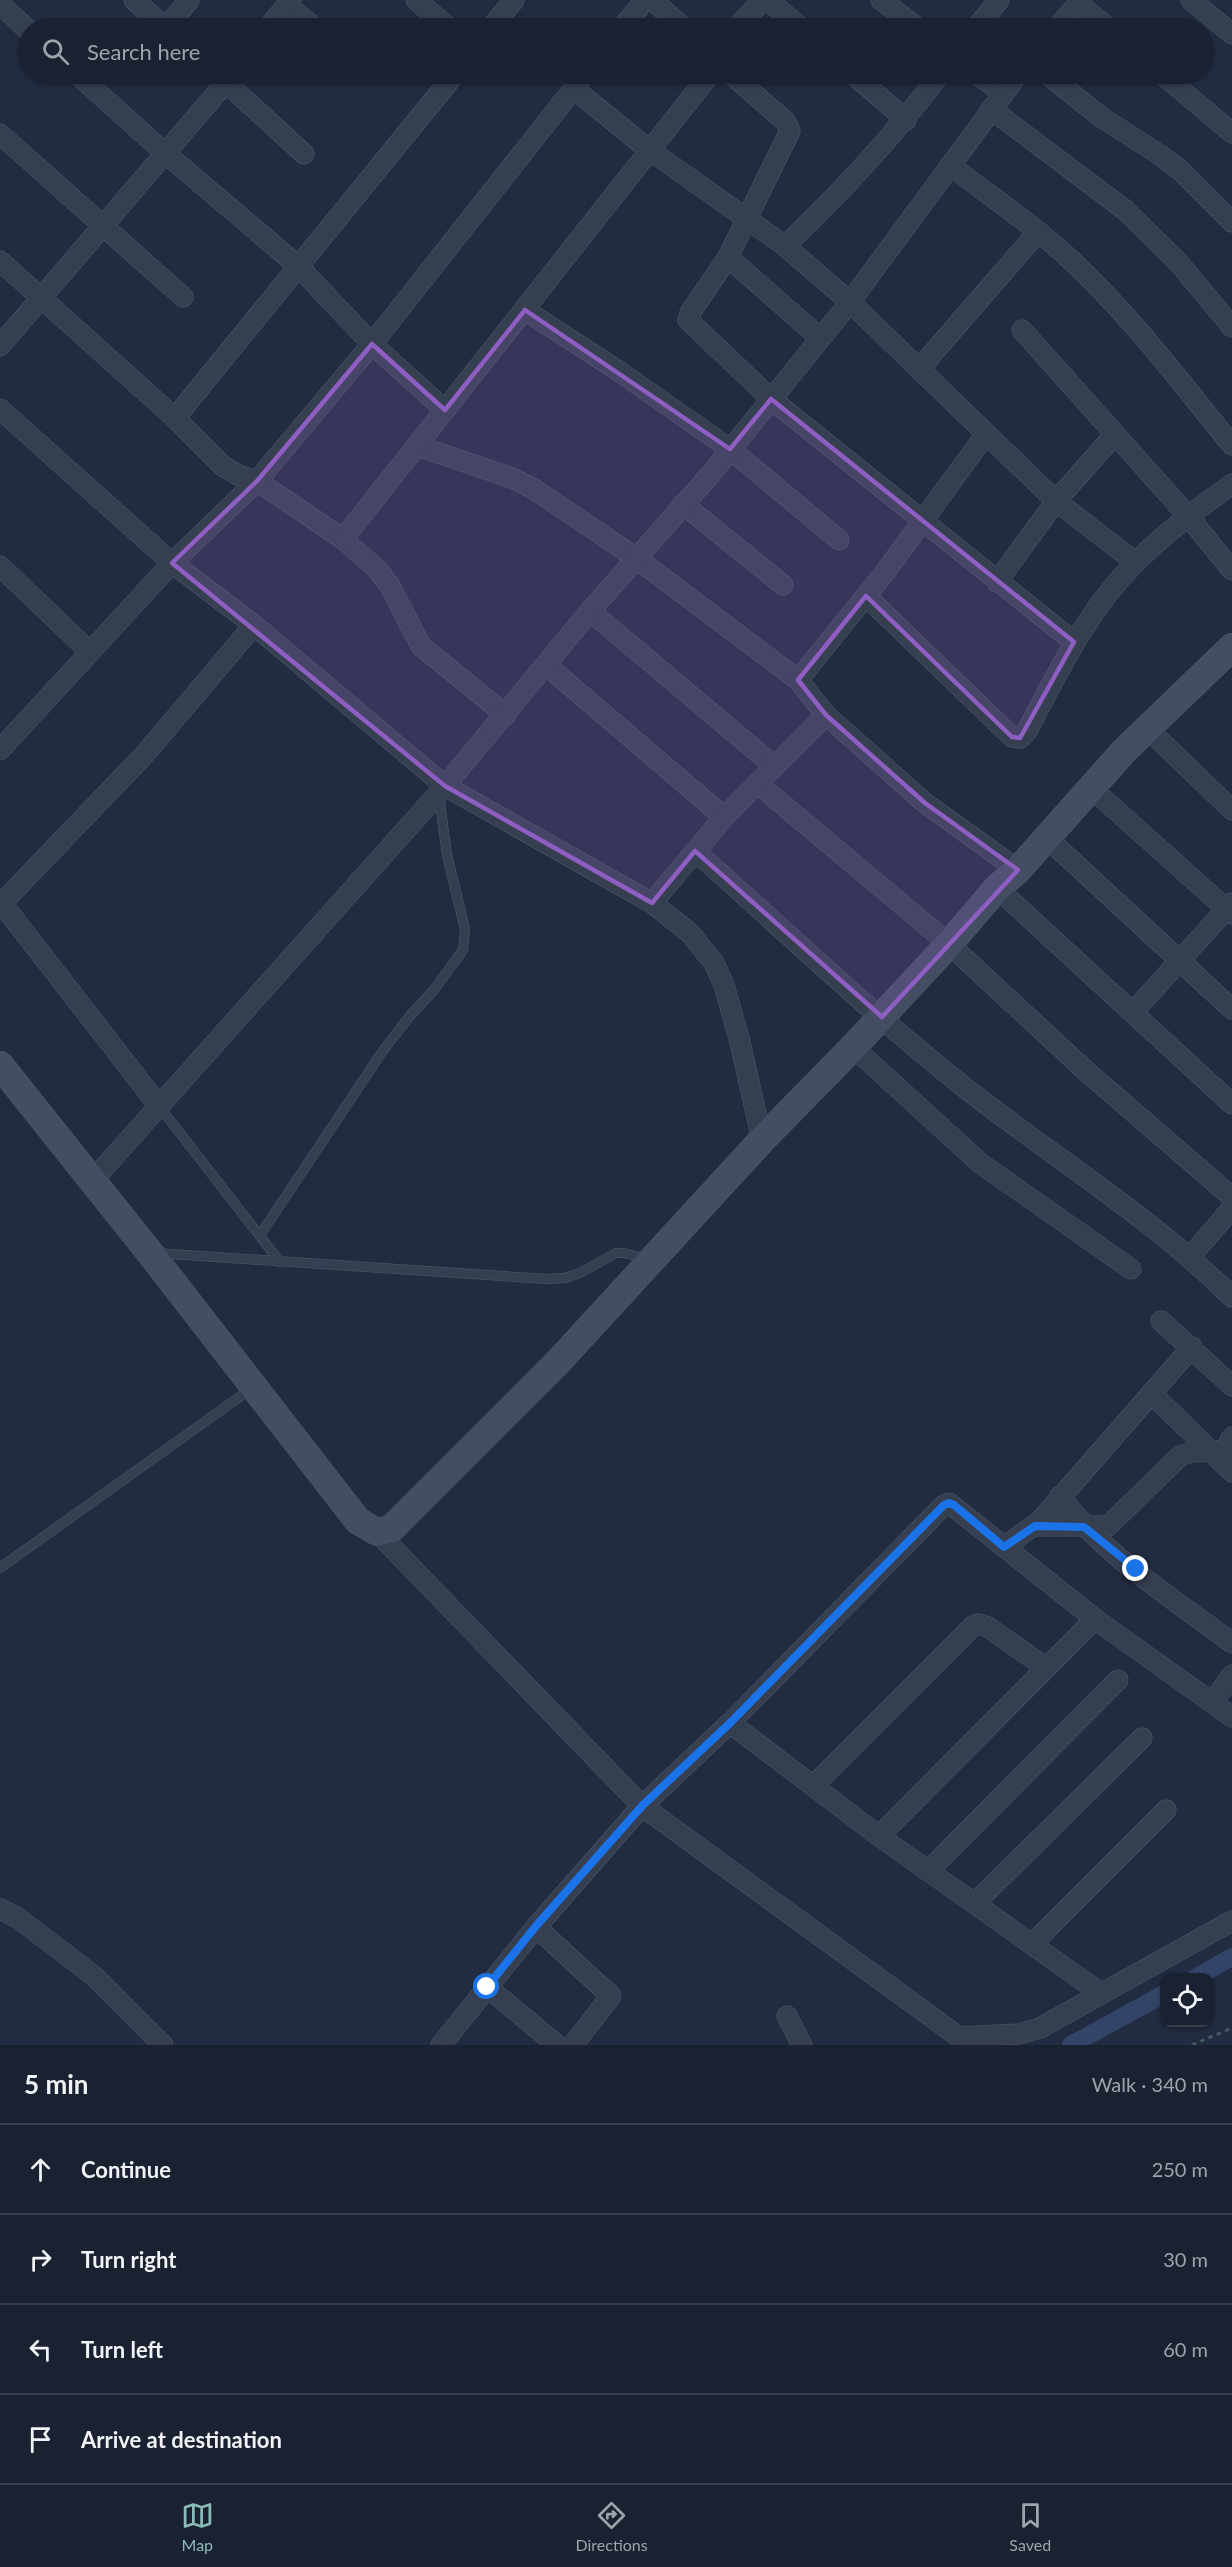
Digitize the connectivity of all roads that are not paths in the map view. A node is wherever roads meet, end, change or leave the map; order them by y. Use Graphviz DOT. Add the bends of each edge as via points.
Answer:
graph roads {
  1 [pos="134,0"];
  2 [pos="189,0"];
  3 [pos="416,0"];
  4 [pos="514,0"];
  5 [pos="645,0"];
  6 [pos="653,0"];
  7 [pos="763,0"];
  8 [pos="768,0"];
  9 [pos="880,0"];
  10 [pos="999,0"];
  11 [pos="1191,0"];
  12 [pos="289,2"];
  13 [pos="1080,2"];
  14 [pos="0,4"];
  15 [pos="155,18"];
  16 [pos="174,18"];
  17 [pos="276,18"];
  18 [pos="305,18"];
  19 [pos="437,18"];
  20 [pos="499,18"];
  21 [pos="630,18"];
  22 [pos="672,18"];
  23 [pos="746,18"];
  24 [pos="789,18"];
  25 [pos="904,18"];
  26 [pos="984,18"];
  27 [pos="1066,18"];
  28 [pos="1097,18"];
  29 [pos="1213,18"];
  30 [pos="1214,19"];
  31 [pos="18,21"];
  32 [pos="1232,34"];
  33 [pos="88,84"];
  34 [pos="219,84"];
  35 [pos="233,84"];
  36 [pos="447,84"];
  37 [pos="577,84"];
  38 [pos="582,84"];
  39 [pos="702,84"];
  40 [pos="742,84"];
  41 [pos="865,84"];
  42 [pos="933,84"];
  43 [pos="984,84"];
  44 [pos="1010,84"];
  45 [pos="1059,84"];
  46 [pos="1174,84"];
  47 [pos="996,101"];
  48 [pos="906,120"];
  49 [pos="1232,133"];
  50 [pos="0,134"];
  51 [pos="648,149"];
  52 [pos="165,153"];
  53 [pos="304,154"];
  54 [pos="950,165"];
  55 [pos="748,218"];
  56 [pos="1232,222"];
  57 [pos="102,226"];
  58 [pos="1037,233"];
  59 [pos="785,246"];
  60 [pos="729,257"];
  61 [pos="0,261"];
  62 [pos="298,266"];
  63 [pos="183,297"];
  64 [pos="41,299"];
  65 [pos="850,302"];
  66 [pos="525,310"];
  67 [pos="1232,327"];
  68 [pos="1022,330"];
  69 [pos="820,339"];
  70 [pos="372,344"];
  71 [pos="0,346"];
  72 [pos="919,369"];
  73 [pos="771,399"];
  74 [pos="0,409"];
  75 [pos="445,410"];
  76 [pos="175,418"];
  77 [pos="986,434"];
  78 [pos="1115,434"];
  79 [pos="1232,445"];
  80 [pos="418,446"];
  81 [pos="730,449"];
  82 [pos="257,481"];
  83 [pos="1232,484"];
  84 [pos="1056,501"];
  85 [pos="683,504"];
  86 [pos="1188,516"];
  87 [pos="921,521"];
  88 [pos="343,539"];
  89 [pos="839,540"];
  90 [pos="636,558"];
  91 [pos="1135,562"];
  92 [pos="172,563"];
  93 [pos="1232,570"];
  94 [pos="3,576"];
  95 [pos="997,582"];
  96 [pos="783,585"];
  97 [pos="866,596"];
  98 [pos="590,611"];
  99 [pos="254,626"];
  100 [pos="1074,642"];
  101 [pos="1232,647"];
  102 [pos="90,652"];
  103 [pos="546,664"];
  104 [pos="798,680"];
  105 [pos="506,715"];
  106 [pos="826,715"];
  107 [pos="1148,729"];
  108 [pos="0,750"];
  109 [pos="774,766"];
  110 [pos="757,783"];
  111 [pos="1091,788"];
  112 [pos="442,790"];
  113 [pos="1231,807"];
  114 [pos="724,817"];
  115 [pos="1046,837"];
  116 [pos="695,851"];
  117 [pos="1018,870"];
  118 [pos="997,888"];
  119 [pos="1,902"];
  120 [pos="652,903"];
  121 [pos="1230,908"];
  122 [pos="949,944"];
  123 [pos="1178,962"];
  124 [pos="1232,1009"];
  125 [pos="1133,1012"];
  126 [pos="882,1017"];
  127 [pos="853,1047"];
  128 [pos="0,1065"];
  129 [pos="1232,1104"];
  130 [pos="159,1106"];
  131 [pos="762,1140"];
  132 [pos="93,1180"];
  133 [pos="1232,1197"];
  134 [pos="1232,1208"];
  135 [pos="260,1235"];
  136 [pos="150,1252"];
  137 [pos="1190,1257"];
  138 [pos="652,1260"];
  139 [pos="280,1262"];
  140 [pos="1131,1269"];
  141 [pos="1231,1294"];
  142 [pos="1161,1321"];
  143 [pos="1192,1347"];
  144 [pos="1232,1386"];
  145 [pos="254,1387"];
  146 [pos="1151,1393"];
  147 [pos="1232,1437"];
  148 [pos="1211,1452"];
  149 [pos="1232,1472"];
  150 [pos="1060,1496"];
  151 [pos="1035,1526"];
  152 [pos="1084,1527"];
  153 [pos="377,1532"];
  154 [pos="1004,1547"];
  155 [pos="0,1568"];
  156 [pos="1095,1618"];
  157 [pos="1232,1643"];
  158 [pos="1045,1667"];
  159 [pos="1232,1675"];
  160 [pos="1118,1680"];
  161 [pos="1212,1703"];
  162 [pos="1232,1717"];
  163 [pos="730,1723"];
  164 [pos="1142,1738"];
  165 [pos="814,1785"];
  166 [pos="642,1806"];
  167 [pos="1166,1810"];
  168 [pos="879,1836"];
  169 [pos="929,1870"];
  170 [pos="975,1904"];
  171 [pos="0,1909"];
  172 [pos="1232,1921"];
  173 [pos="536,1926"];
  174 [pos="1032,1944"];
  175 [pos="487,1987"];
  176 [pos="1102,1994"];
  177 [pos="787,2016"];
  178 [pos="957,2041"];
  179 [pos="163,2045"];
  180 [pos="441,2045"];
  181 [pos="557,2045"];
  182 [pos="573,2045"];
  183 [pos="802,2045"];
  1 -- 15 [label="street"];
  2 -- 16 [label="street"];
  3 -- 19 [label="street"];
  4 -- 20 [label="street"];
  5 -- 21 [label="street"];
  6 -- 22 [label="street"];
  7 -- 23 [label="street"];
  8 -- 24 [label="street"];
  9 -- 25 [label="street"];
  10 -- 26 [label="street"];
  11 -- 29 [label="street"];
  12 -- 17 [label="street"];
  12 -- 18 [label="street"];
  13 -- 27 [label="street"];
  13 -- 28 [label="street"];
  14 -- 31 [label="street"];
  30 -- 32 [label="street"];
  33 -- 52 [label="street"];
  34 -- 52 [label="street"];
  35 -- 53 [label="street"];
  36 -- 62 [label="street"];
  37 -- 70 [label="street"];
  38 -- 51 [label="street"];
  39 -- 51 [label="street"];
  40 -- 55 [label="street" via="786,122 790,131"];
  41 -- 48 [label="street"];
  42 -- 48 [label="street"];
  43 -- 47 [label="street"];
  44 -- 47 [label="street"];
  45 -- 56 [label="street" via="1093,112 1180,170"];
  46 -- 49 [label="street"];
  47 -- 54 [label="street"];
  47 -- 67 [label="street" via="1125,210 1178,262"];
  48 -- 59 [label="street" via="845,188"];
  50 -- 57 [label="street"];
  51 -- 55 [label="street"];
  51 -- 66 [label="street"];
  52 -- 57 [label="street"];
  52 -- 62 [label="street"];
  54 -- 58 [label="street"];
  54 -- 65 [label="street"];
  55 -- 59 [label="street"];
  55 -- 60 [label="street"];
  57 -- 63 [label="street"];
  57 -- 64 [label="street"];
  58 -- 72 [label="street"];
  58 -- 79 [label="street" via="1117,308"];
  59 -- 65 [label="street"];
  60 -- 69 [label="street"];
  60 -- 73 [label="street" via="688,320"];
  61 -- 64 [label="street"];
  62 -- 70 [label="street"];
  62 -- 76 [label="street"];
  64 -- 71 [label="street"];
  64 -- 76 [label="street"];
  65 -- 69 [label="street"];
  65 -- 72 [label="street"];
  66 -- 75 [label="street"];
  66 -- 81 [label="street"];
  68 -- 78 [label="street"];
  69 -- 73 [label="street"];
  70 -- 75 [label="street"];
  70 -- 82 [label="street"];
  72 -- 77 [label="street"];
  73 -- 81 [label="street"];
  73 -- 87 [label="street"];
  74 -- 92 [label="street"];
  75 -- 80 [label="street"];
  76 -- 82 [label="street" via="223,466"];
  77 -- 84 [label="street"];
  77 -- 87 [label="street"];
  78 -- 84 [label="street"];
  78 -- 86 [label="street"];
  80 -- 88 [label="street"];
  80 -- 90 [label="street" via="534,489"];
  81 -- 85 [label="street"];
  81 -- 89 [label="street"];
  82 -- 88 [label="street"];
  82 -- 92 [label="street"];
  83 -- 86 [label="street"];
  84 -- 91 [label="street"];
  84 -- 95 [label="street"];
  85 -- 90 [label="street"];
  85 -- 96 [label="street"];
  86 -- 91 [label="street"];
  86 -- 93 [label="street"];
  87 -- 95 [label="street"];
  87 -- 97 [label="street"];
  88 -- 105 [label="street" via="384,577 421,646"];
  90 -- 98 [label="street"];
  90 -- 104 [label="street"];
  91 -- 100 [label="street"];
  92 -- 99 [label="street"];
  92 -- 102 [label="street"];
  94 -- 102 [label="street"];
  95 -- 100 [label="street"];
  97 -- 100 [label="street" via="1015,739 1027,731"];
  97 -- 104 [label="street"];
  98 -- 103 [label="street"];
  98 -- 109 [label="street"];
  99 -- 112 [label="street"];
  99 -- 119 [label="street" via="145,754"];
  101 -- 107 [label="street"];
  102 -- 108 [label="street"];
  103 -- 105 [label="street"];
  103 -- 114 [label="street"];
  104 -- 106 [label="street"];
  105 -- 112 [label="street"];
  106 -- 109 [label="street"];
  106 -- 117 [label="street" via="925,802"];
  107 -- 111 [label="street"];
  107 -- 113 [label="street"];
  109 -- 110 [label="street"];
  110 -- 114 [label="street"];
  110 -- 122 [label="street"];
  111 -- 115 [label="street"];
  111 -- 121 [label="street"];
  112 -- 120 [label="street"];
  112 -- 130 [label="street"];
  112 -- 135 [label="lane" via="447,855 465,929 464,950 382,1052"];
  114 -- 116 [label="street"];
  115 -- 117 [label="street"];
  115 -- 123 [label="street"];
  116 -- 120 [label="street"];
  116 -- 126 [label="street"];
  117 -- 118 [label="street"];
  118 -- 122 [label="street"];
  118 -- 125 [label="street"];
  119 -- 130 [label="street"];
  120 -- 131 [label="street" via="690,933 714,963 732,1012"];
  121 -- 123 [label="street"];
  122 -- 126 [label="street"];
  122 -- 133 [label="street" via="1086,1071"];
  123 -- 124 [label="street"];
  123 -- 125 [label="street"];
  125 -- 129 [label="street"];
  126 -- 127 [label="street"];
  126 -- 137 [label="street" via="976,1096"];
  127 -- 131 [label="street"];
  127 -- 140 [label="street" via="980,1163"];
  128 -- 132 [label="street"];
  130 -- 132 [label="street"];
  130 -- 135 [label="lane"];
  131 -- 138 [label="street"];
  132 -- 136 [label="street"];
  134 -- 137 [label="street"];
  135 -- 139 [label="lane"];
  136 -- 139 [label="lane"];
  136 -- 145 [label="street"];
  137 -- 141 [label="street"];
  138 -- 139 [label="lane" via="616,1253 580,1274 547,1279"];
  138 -- 153 [label="street" via="558,1362 406,1515 391,1528"];
  142 -- 143 [label="street"];
  143 -- 144 [label="street"];
  143 -- 146 [label="street"];
  145 -- 153 [label="street" via="358,1521"];
  145 -- 155 [label="lane"];
  146 -- 148 [label="street"];
  146 -- 150 [label="street"];
  147 -- 148 [label="street" via="1226,1450"];
  148 -- 149 [label="street"];
  148 -- 152 [label="street" via="1183,1454 1112,1524"];
  150 -- 151 [label="street"];
  150 -- 152 [label="street"];
  151 -- 152 [label="street"];
  151 -- 154 [label="street"];
  152 -- 157 [label="street"];
  153 -- 166 [label="street"];
  154 -- 156 [label="street"];
  154 -- 163 [label="street" via="954,1505 944,1505"];
  156 -- 158 [label="street"];
  156 -- 161 [label="street"];
  158 -- 165 [label="street" via="988,1627 972,1626"];
  158 -- 168 [label="street"];
  159 -- 161 [label="street"];
  160 -- 169 [label="street"];
  161 -- 162 [label="street"];
  163 -- 165 [label="street"];
  163 -- 166 [label="street"];
  164 -- 170 [label="street"];
  165 -- 168 [label="street"];
  166 -- 173 [label="street"];
  166 -- 178 [label="street"];
  167 -- 174 [label="street"];
  168 -- 169 [label="street"];
  169 -- 170 [label="street"];
  170 -- 174 [label="street"];
  171 -- 179 [label="street" via="18,1918 94,1976"];
  172 -- 176 [label="street"];
  173 -- 175 [label="street"];
  173 -- 182 [label="street" via="612,1996"];
  174 -- 176 [label="street"];
  175 -- 180 [label="street"];
  175 -- 181 [label="street"];
  176 -- 178 [label="street" via="1030,2032"];
  177 -- 183 [label="street"];
}
